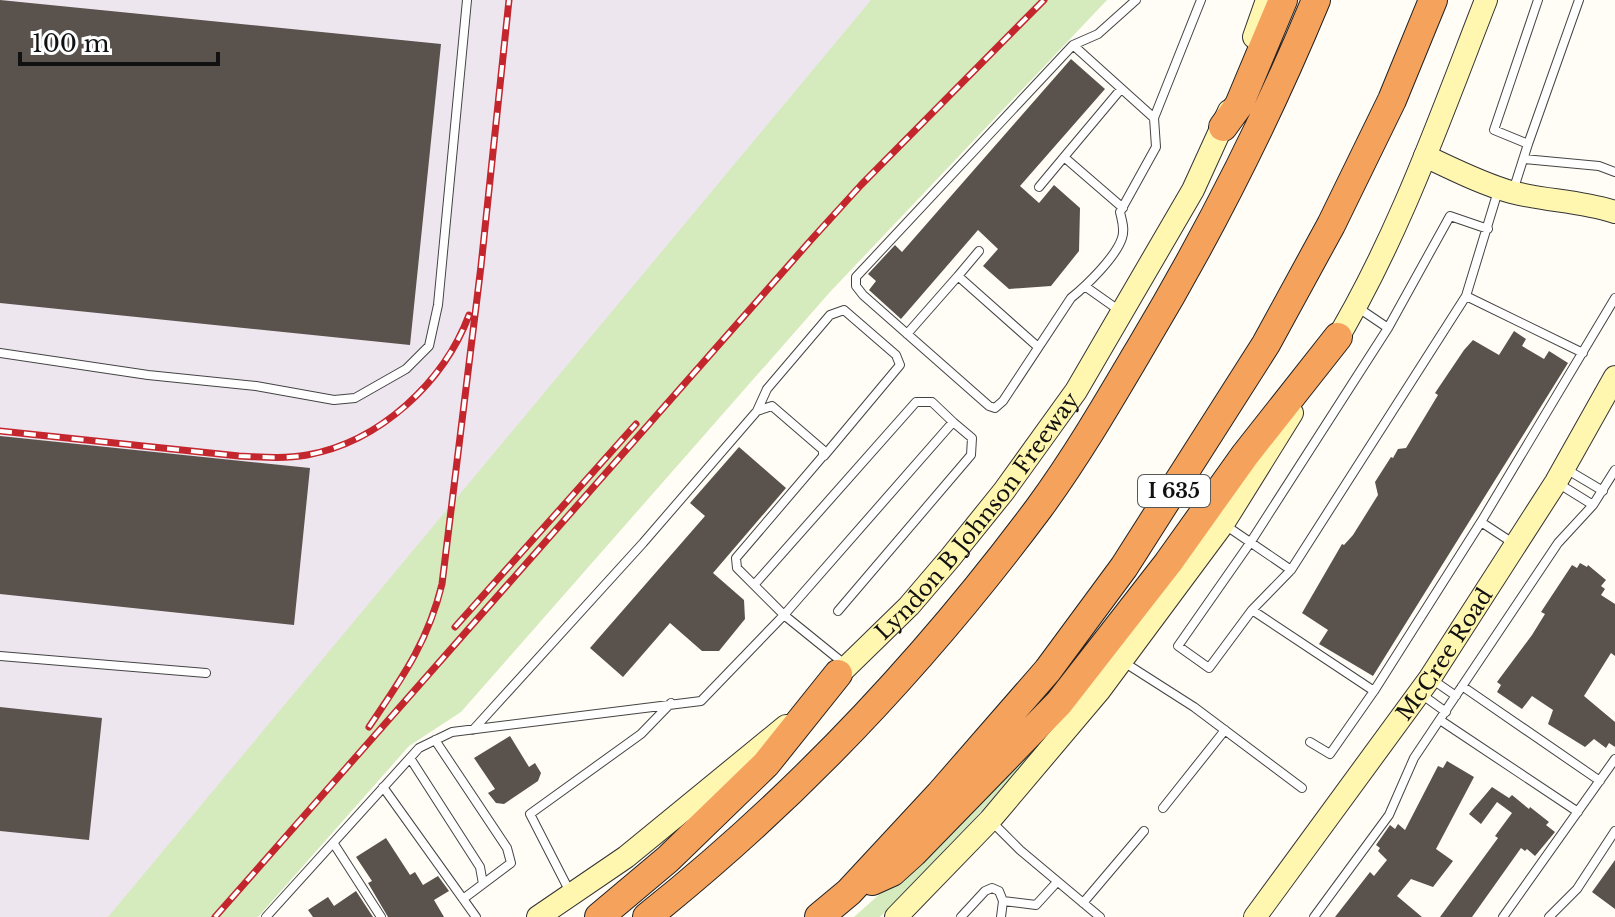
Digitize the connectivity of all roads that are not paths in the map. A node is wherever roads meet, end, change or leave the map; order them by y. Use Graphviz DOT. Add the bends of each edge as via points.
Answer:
graph roads {
  1 [pos="467,0"];
  2 [pos="1136,0"];
  3 [pos="1201,0"];
  4 [pos="1267,0"];
  5 [pos="1283,0"];
  6 [pos="1316,0"];
  7 [pos="1433,0"];
  8 [pos="1486,0"];
  9 [pos="1538,0"];
  10 [pos="1579,0"];
  11 [pos="1073,45"];
  12 [pos="1121,89"];
  13 [pos="1154,118"];
  14 [pos="1223,127"];
  15 [pos="1528,144"];
  16 [pos="1425,156"];
  17 [pos="1064,157"];
  18 [pos="1524,159"];
  19 [pos="1615,172"];
  20 [pos="1039,187"];
  21 [pos="1506,190"];
  22 [pos="1123,208"];
  23 [pos="1615,212"];
  24 [pos="1488,229"];
  25 [pos="979,251"];
  26 [pos="958,276"];
  27 [pos="1086,287"];
  28 [pos="1466,296"];
  29 [pos="1615,298"];
  30 [pos="1356,307"];
  31 [pos="1120,311"];
  32 [pos="1388,328"];
  33 [pos="907,334"];
  34 [pos="1338,337"];
  35 [pos="1038,347"];
  36 [pos="0,353"];
  37 [pos="1583,353"];
  38 [pos="1615,377"];
  39 [pos="757,411"];
  40 [pos="953,422"];
  41 [pos="823,456"];
  42 [pos="1615,470"];
  43 [pos="1560,475"];
  44 [pos="1603,491"];
  45 [pos="1593,505"];
  46 [pos="1481,522"];
  47 [pos="1223,524"];
  48 [pos="1250,543"];
  49 [pos="1517,545"];
  50 [pos="1291,570"];
  51 [pos="754,585"];
  52 [pos="1252,610"];
  53 [pos="838,611"];
  54 [pos="784,615"];
  55 [pos="0,656"];
  56 [pos="1122,660"];
  57 [pos="842,670"];
  58 [pos="206,673"];
  59 [pos="1425,686"];
  60 [pos="1462,686"];
  61 [pos="1374,691"];
  62 [pos="1456,696"];
  63 [pos="671,703"];
  64 [pos="1443,716"];
  65 [pos="473,730"];
  66 [pos="1225,730"];
  67 [pos="435,740"];
  68 [pos="1310,742"];
  69 [pos="410,758"];
  70 [pos="1615,759"];
  71 [pos="1600,781"];
  72 [pos="383,787"];
  73 [pos="1302,788"];
  74 [pos="1163,808"];
  75 [pos="1578,812"];
  76 [pos="990,820"];
  77 [pos="1144,831"];
  78 [pos="1615,831"];
  79 [pos="334,844"];
  80 [pos="1057,882"];
  81 [pos="483,884"];
  82 [pos="849,892"];
  83 [pos="571,895"];
  84 [pos="463,899"];
  85 [pos="1003,901"];
  86 [pos="1083,903"];
  87 [pos="1263,914"];
  88 [pos="266,917"];
  89 [pos="381,917"];
  90 [pos="476,917"];
  91 [pos="538,917"];
  92 [pos="599,917"];
  93 [pos="647,917"];
  94 [pos="819,917"];
  95 [pos="896,917"];
  96 [pos="961,917"];
  97 [pos="1001,917"];
  98 [pos="1100,917"];
  99 [pos="1314,917"];
  100 [pos="1503,917"];
  101 [pos="1549,917"];
  1 -- 36 [label="lane" via="438,305 429,346 406,369 355,398 334,400"];
  2 -- 11 [label="lane" via="1098,34"];
  3 -- 13 [label="lane"];
  4 -- 14 [label="main road, Lyndon B Johnson Freeway"];
  5 -- 14 [label="highway" via="1239,105"];
  6 -- 93 [label="highway, Lyndon B Johnson Freeway" via="1260,129 1197,253 1108,405 1039,507 911,667 837,747 762,820"];
  7 -- 82 [label="highway, I 635" via="1331,225 1266,344 1124,567 1048,670"];
  8 -- 16 [label="main road"];
  9 -- 15 [label="lane" via="1494,130"];
  10 -- 15 [label="lane"];
  11 -- 12 [label="lane"];
  11 -- 33 [label="lane" via="856,277 863,295"];
  12 -- 13 [label="lane"];
  12 -- 17 [label="lane"];
  13 -- 22 [label="lane" via="1156,147"];
  14 -- 31 [label="main road, Lyndon B Johnson Freeway" via="1193,190"];
  15 -- 18 [label="lane"];
  16 -- 21 [label="main road"];
  16 -- 30 [label="main road"];
  17 -- 20 [label="lane"];
  17 -- 22 [label="lane"];
  18 -- 19 [label="lane"];
  18 -- 21 [label="lane"];
  21 -- 23 [label="main road"];
  21 -- 24 [label="lane"];
  22 -- 27 [label="lane" via="1123,237"];
  24 -- 28 [label="lane"];
  24 -- 32 [label="lane" via="1450,216"];
  25 -- 26 [label="lane"];
  26 -- 33 [label="lane"];
  26 -- 35 [label="lane"];
  27 -- 31 [label="lane"];
  27 -- 35 [label="lane" via="1071,298"];
  28 -- 37 [label="lane"];
  28 -- 50 [label="lane"];
  29 -- 37 [label="lane"];
  30 -- 32 [label="lane"];
  30 -- 34 [label="main road"];
  31 -- 57 [label="main road, Lyndon B Johnson Freeway" via="1076,391 1004,491 909,606"];
  32 -- 48 [label="lane"];
  33 -- 35 [label="lane" via="995,408"];
  34 -- 47 [label="main road"];
  34 -- 82 [label="highway" via="1059,703 892,872"];
  37 -- 46 [label="lane"];
  38 -- 43 [label="main road, McCree Road"];
  39 -- 41 [label="lane" via="772,406 823,450"];
  39 -- 41 [label="lane" via="767,389 830,315 844,310 896,355 900,365"];
  39 -- 65 [label="lane"];
  40 -- 51 [label="lane" via="932,402 916,402"];
  40 -- 53 [label="lane" via="972,438 971,455"];
  40 -- 54 [label="lane"];
  41 -- 51 [label="lane" via="736,558 737,568"];
  42 -- 44 [label="lane"];
  43 -- 44 [label="lane"];
  43 -- 45 [label="lane"];
  43 -- 49 [label="main road, McCree Road"];
  44 -- 45 [label="lane"];
  45 -- 60 [label="lane" via="1558,543"];
  46 -- 49 [label="lane"];
  46 -- 61 [label="lane"];
  47 -- 48 [label="lane"];
  47 -- 56 [label="main road"];
  48 -- 50 [label="lane"];
  48 -- 52 [label="lane" via="1178,646 1213,670"];
  49 -- 59 [label="main road, McCree Road"];
  50 -- 52 [label="lane"];
  51 -- 54 [label="lane"];
  52 -- 61 [label="lane"];
  54 -- 57 [label="lane"];
  54 -- 63 [label="lane" via="701,701"];
  55 -- 58 [label="lane"];
  56 -- 66 [label="lane"];
  56 -- 76 [label="main road"];
  57 -- 83 [label="main road, Lyndon B Johnson Freeway" via="715,787"];
  57 -- 92 [label="highway" via="766,764"];
  59 -- 62 [label="lane"];
  59 -- 64 [label="lane"];
  59 -- 87 [label="main road, McCree Road"];
  60 -- 62 [label="lane"];
  60 -- 71 [label="lane"];
  61 -- 68 [label="lane" via="1330,754"];
  62 -- 64 [label="lane"];
  63 -- 65 [label="lane"];
  63 -- 83 [label="lane" via="641,734 530,814"];
  64 -- 75 [label="lane"];
  64 -- 99 [label="lane" via="1414,758 1389,815"];
  65 -- 67 [label="lane"];
  66 -- 73 [label="lane"];
  66 -- 74 [label="lane"];
  67 -- 69 [label="lane"];
  67 -- 81 [label="lane" via="507,848 511,863"];
  69 -- 72 [label="lane"];
  69 -- 81 [label="lane" via="480,867"];
  70 -- 71 [label="lane"];
  71 -- 75 [label="lane"];
  72 -- 79 [label="lane"];
  72 -- 84 [label="lane"];
  75 -- 100 [label="lane"];
  76 -- 80 [label="lane"];
  76 -- 95 [label="main road"];
  77 -- 86 [label="lane"];
  78 -- 101 [label="lane" via="1577,889"];
  79 -- 88 [label="lane"];
  79 -- 89 [label="lane"];
  80 -- 85 [label="lane" via="1036,905"];
  80 -- 86 [label="lane"];
  81 -- 84 [label="lane"];
  82 -- 94 [label="highway, I 635"];
  83 -- 91 [label="main road, Lyndon B Johnson Freeway"];
  84 -- 90 [label="lane"];
  85 -- 96 [label="lane" via="992,888"];
  85 -- 97 [label="lane"];
  86 -- 98 [label="lane"];
}
